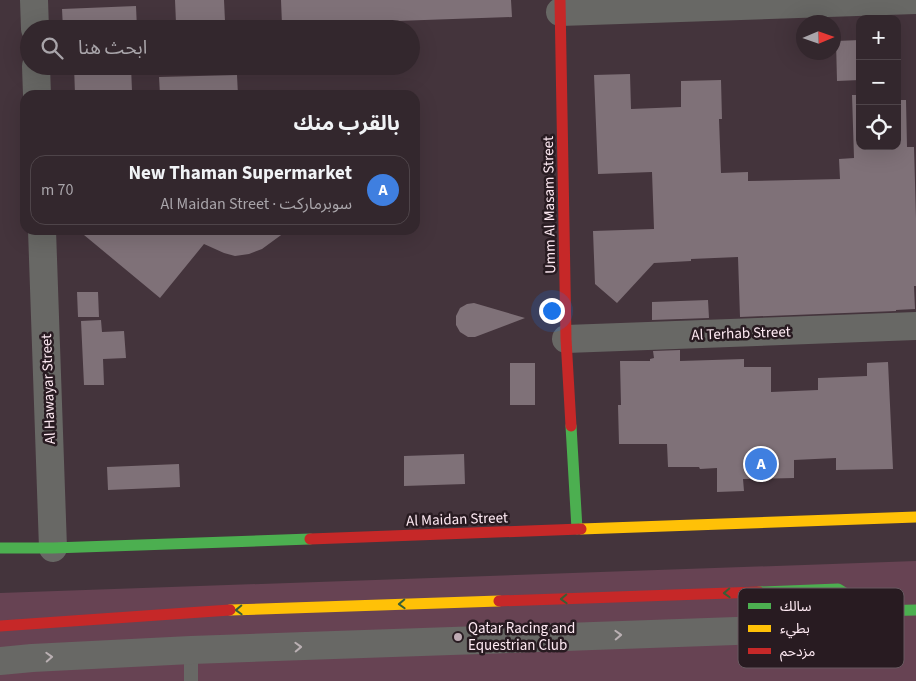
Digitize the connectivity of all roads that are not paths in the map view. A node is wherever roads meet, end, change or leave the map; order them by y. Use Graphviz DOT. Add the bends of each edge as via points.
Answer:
graph roads {
  1 [pos="34,0"];
  2 [pos="916,0"];
  3 [pos="820,2"];
  4 [pos="560,6"];
  5 [pos="35,20"];
  6 [pos="36,75"];
  7 [pos="37,90"];
  8 [pos="42,235"];
  9 [pos="916,326"];
  10 [pos="566,339"];
  11 [pos="916,517"];
  12 [pos="577,530"];
  13 [pos="0,548"];
  14 [pos="53,548"];
  15 [pos="738,592"];
  16 [pos="0,626"];
  17 [pos="738,631"];
  18 [pos="191,650"];
  19 [pos="0,661"];
  20 [pos="191,681"];
  1 -- 5 [label="street"];
  2 -- 3 [label="street"];
  3 -- 4 [label="street"];
  4 -- 10 [label="street, Umm Al Masam Street"];
  6 -- 7 [label="street"];
  8 -- 14 [label="street, Al Hawayar Street"];
  9 -- 10 [label="street, Al Terhab Street"];
  10 -- 12 [label="street, Umm Al Masam Street"];
  11 -- 12 [label="street, Al Maidan Street"];
  12 -- 14 [label="street, Al Maidan Street"];
  13 -- 14 [label="street, Al Maidan Street"];
  15 -- 16 [label="street, one-way" via="226,610"];
  18 -- 17 [label="street, one-way"];
  19 -- 18 [label="street, one-way"];
  18 -- 20 [label="lane"];
}
